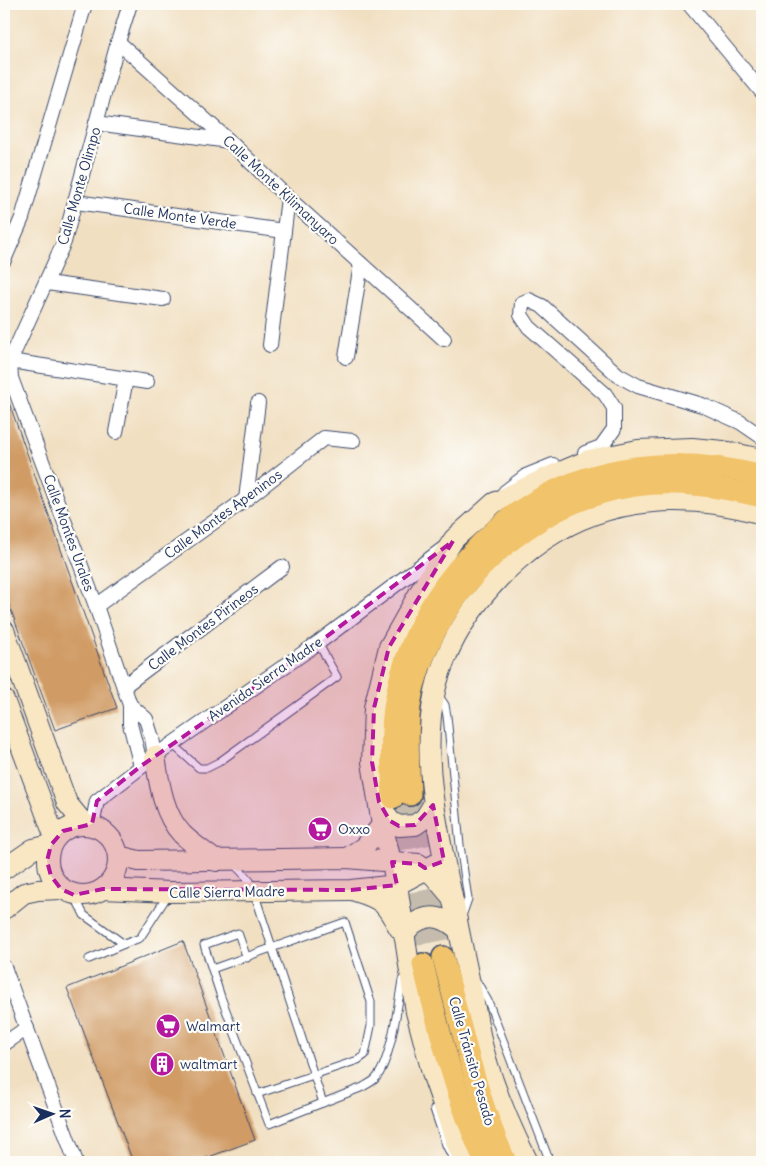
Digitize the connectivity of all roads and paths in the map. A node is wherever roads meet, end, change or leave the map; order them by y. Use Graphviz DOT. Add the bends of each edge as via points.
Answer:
graph roads {
  1 [pos="85,4"];
  2 [pos="130,4"];
  3 [pos="689,4"];
  4 [pos="118,42"];
  5 [pos="762,92"];
  6 [pos="96,123"];
  7 [pos="228,141"];
  8 [pos="288,198"];
  9 [pos="76,202"];
  10 [pos="284,231"];
  11 [pos="4,260"];
  12 [pos="361,264"];
  13 [pos="47,283"];
  14 [pos="164,300"];
  15 [pos="444,339"];
  16 [pos="270,345"];
  17 [pos="346,357"];
  18 [pos="10,361"];
  19 [pos="126,379"];
  20 [pos="147,382"];
  21 [pos="258,403"];
  22 [pos="116,432"];
  23 [pos="762,437"];
  24 [pos="353,441"];
  25 [pos="762,459"];
  26 [pos="762,476"];
  27 [pos="762,497"];
  28 [pos="246,499"];
  29 [pos="494,503"];
  30 [pos="762,514"];
  31 [pos="453,541"];
  32 [pos="282,567"];
  33 [pos="96,606"];
  34 [pos="4,630"];
  35 [pos="318,643"];
  36 [pos="124,686"];
  37 [pos="435,690"];
  38 [pos="4,700"];
  39 [pos="172,744"];
  40 [pos="148,761"];
  41 [pos="394,798"];
  42 [pos="433,805"];
  43 [pos="382,825"];
  44 [pos="88,826"];
  45 [pos="53,841"];
  46 [pos="452,853"];
  47 [pos="118,856"];
  48 [pos="339,859"];
  49 [pos="224,861"];
  50 [pos="392,862"];
  51 [pos="425,868"];
  52 [pos="4,869"];
  53 [pos="397,885"];
  54 [pos="103,889"];
  55 [pos="351,890"];
  56 [pos="68,892"];
  57 [pos="170,892"];
  58 [pos="254,892"];
  59 [pos="452,896"];
  60 [pos="4,909"];
  61 [pos="458,929"];
  62 [pos="124,944"];
  63 [pos="272,948"];
  64 [pos="411,952"];
  65 [pos="443,957"];
  66 [pos="247,958"];
  67 [pos="89,959"];
  68 [pos="4,967"];
  69 [pos="212,969"];
  70 [pos="468,971"];
  71 [pos="402,980"];
  72 [pos="27,1028"];
  73 [pos="4,1044"];
  74 [pos="314,1075"];
  75 [pos="426,1080"];
  76 [pos="258,1094"];
  77 [pos="431,1098"];
  78 [pos="323,1103"];
  79 [pos="76,1162"];
  80 [pos="455,1162"];
  81 [pos="466,1162"];
  82 [pos="485,1162"];
  83 [pos="506,1162"];
  84 [pos="528,1162"];
  85 [pos="550,1162"];
  1 -- 11 [label="street" via="22,218"];
  2 -- 4 [label="street, Calle Monte Olimpo"];
  3 -- 5 [label="street"];
  4 -- 6 [label="street, Calle Monte Olimpo"];
  4 -- 7 [label="street, Calle Monte Kilimanyaro"];
  6 -- 7 [label="street"];
  6 -- 9 [label="street, Calle Monte Olimpo"];
  7 -- 8 [label="street, Calle Monte Kilimanyaro"];
  8 -- 10 [label="street"];
  8 -- 12 [label="street, Calle Monte Kilimanyaro"];
  9 -- 10 [label="street, Calle Monte Verde"];
  9 -- 13 [label="street, Calle Monte Olimpo"];
  10 -- 16 [label="street"];
  12 -- 15 [label="street, Calle Monte Kilimanyaro"];
  12 -- 17 [label="street"];
  13 -- 14 [label="street"];
  13 -- 18 [label="street, Calle Monte Olimpo"];
  18 -- 19 [label="street"];
  18 -- 33 [label="street, Calle Montes Urales" via="11,378"];
  19 -- 20 [label="street"];
  19 -- 22 [label="street"];
  21 -- 28 [label="street"];
  23 -- 29 [label="street" via="740,422 702,405 638,386 618,375 542,306 530,300 522,303 521,315 529,327 605,394 614,408 614,429 602,447 526,476"];
  24 -- 28 [label="street, Calle Montes Apeninos" via="324,438"];
  25 -- 29 [label="street" via="692,448 638,450 589,460"];
  26 -- 41 [label="main road" via="737,469 694,464 647,465 600,474 555,491 506,520 444,585 406,656 392,721"];
  27 -- 41 [label="main road" via="690,485 618,489 554,513 507,544 464,587 444,618 421,666 414,687 408,741"];
  28 -- 33 [label="street, Calle Montes Apeninos"];
  29 -- 31 [label="street"];
  30 -- 37 [label="street" via="696,501 659,501 620,507 568,526 524,554 480,599 453,644"];
  31 -- 35 [label="street, Avenida Sierra Madre"];
  31 -- 41 [label="street" via="389,647 374,708 372,762"];
  32 -- 36 [label="street, Calle Montes Pirineos"];
  33 -- 36 [label="street, Calle Montes Urales"];
  34 -- 44 [label="street" via="67,803"];
  35 -- 39 [label="street, Avenida Sierra Madre"];
  35 -- 39 [label="lane" via="337,677 219,762 199,768"];
  36 -- 40 [label="street, Calle Montes Urales" via="130,705 146,719 152,738"];
  37 -- 42 [label="street" via="430,740"];
  37 -- 46 [label="lane" via="447,716"];
  38 -- 45 [label="street"];
  39 -- 40 [label="street, Avenida Sierra Madre"];
  40 -- 44 [label="street, Avenida Sierra Madre" via="97,801"];
  40 -- 49 [label="street" via="173,822 188,840"];
  41 -- 42 [label="street" via="390,821 399,826 415,825 425,818"];
  41 -- 43 [label="street"];
  42 -- 46 [label="street"];
  43 -- 48 [label="street" via="364,847"];
  43 -- 50 [label="street"];
  44 -- 45 [label="street" via="63,830"];
  44 -- 47 [label="street" via="109,837"];
  45 -- 52 [label="street" via="33,848"];
  45 -- 56 [label="street" via="47,861 51,876"];
  46 -- 51 [label="street"];
  46 -- 59 [label="street"];
  46 -- 61 [label="lane" via="468,899"];
  47 -- 49 [label="street" via="139,860"];
  47 -- 54 [label="street" via="112,880"];
  48 -- 49 [label="street"];
  48 -- 50 [label="street"];
  49 -- 58 [label="lane" via="250,881"];
  50 -- 51 [label="street" via="419,864"];
  50 -- 53 [label="street"];
  51 -- 53 [label="street"];
  51 -- 59 [label="street"];
  53 -- 55 [label="street"];
  53 -- 64 [label="street"];
  54 -- 56 [label="street" via="93,894"];
  54 -- 57 [label="street, Calle Sierra Madre"];
  55 -- 58 [label="street, Calle Sierra Madre"];
  55 -- 64 [label="street" via="381,900"];
  56 -- 60 [label="street" via="38,890 24,893"];
  56 -- 62 [label="lane" via="84,915"];
  57 -- 58 [label="street, Calle Sierra Madre"];
  57 -- 62 [label="lane" via="140,938"];
  58 -- 63 [label="lane"];
  59 -- 61 [label="street"];
  61 -- 64 [label="street" via="443,919 417,920 407,929"];
  61 -- 70 [label="street"];
  62 -- 67 [label="lane"];
  63 -- 66 [label="lane"];
  63 -- 74 [label="lane"];
  63 -- 74 [label="lane" via="345,922 371,1002 371,1026 365,1055"];
  64 -- 71 [label="lane"];
  64 -- 81 [label="street" via="416,1012 433,1076"];
  64 -- 82 [label="main road, Calle Tránsito Pesado" via="447,1063"];
  65 -- 83 [label="main road, Calle Tránsito Pesado" via="475,1081"];
  66 -- 69 [label="lane"];
  66 -- 69 [label="lane" via="238,933 204,945"];
  68 -- 72 [label="street"];
  69 -- 76 [label="lane"];
  70 -- 84 [label="street" via="484,1049 513,1131"];
  70 -- 85 [label="lane" via="488,1001"];
  71 -- 75 [label="lane"];
  71 -- 78 [label="lane" via="382,1069 363,1087"];
  72 -- 73 [label="street"];
  72 -- 79 [label="street"];
  74 -- 76 [label="lane"];
  74 -- 78 [label="lane"];
  76 -- 78 [label="lane" via="269,1124"];
  77 -- 80 [label="lane"];
}
